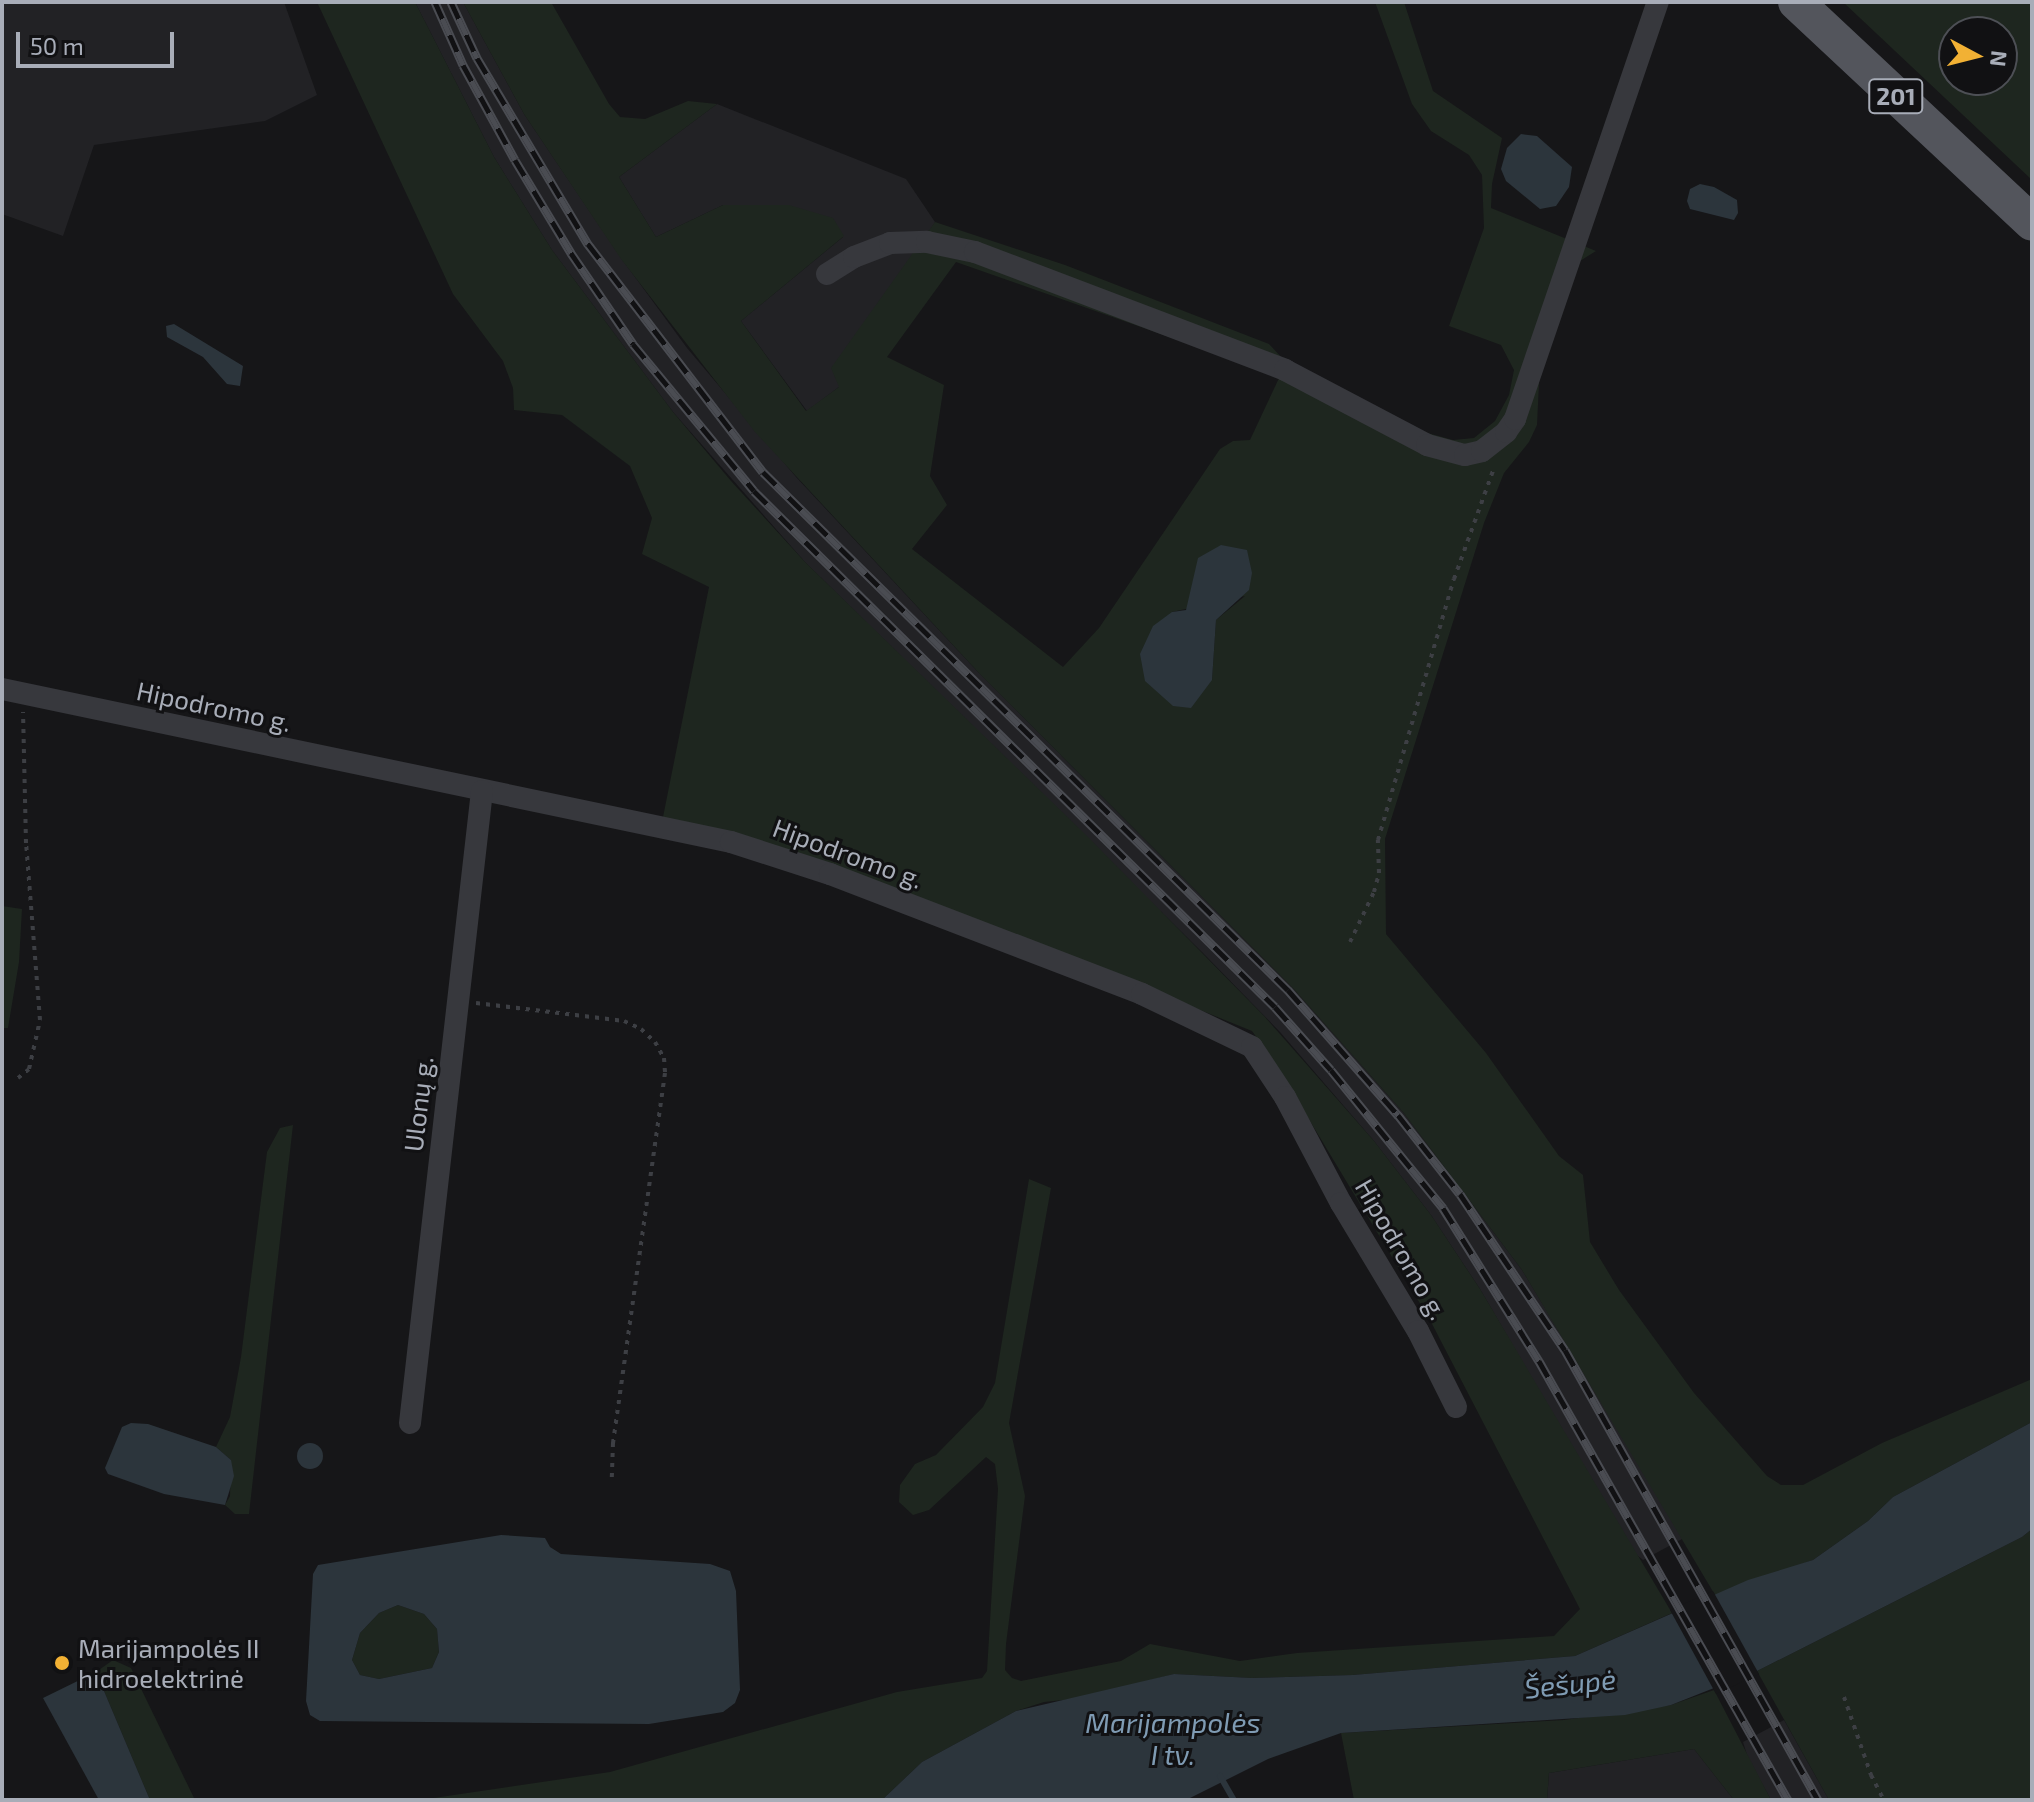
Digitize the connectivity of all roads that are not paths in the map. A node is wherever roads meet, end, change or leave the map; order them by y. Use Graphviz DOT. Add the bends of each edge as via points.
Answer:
graph roads {
  1 [pos="1658,2"];
  2 [pos="1796,2"];
  3 [pos="2032,223"];
  4 [pos="827,274"];
  5 [pos="13,691"];
  6 [pos="482,791"];
  7 [pos="1456,1407"];
  8 [pos="410,1423"];
  1 -- 4 [label="street" via="1515,419 1482,451 1465,455 1438,448 1285,370 975,252 927,242 890,243"];
  2 -- 3 [label="main road, 201"];
  5 -- 6 [label="street, Hipodromo g."];
  6 -- 7 [label="street, Hipodromo g." via="731,842 817,870 1142,994 1252,1047 1418,1331"];
  6 -- 8 [label="street, Ulonų g."];
}
